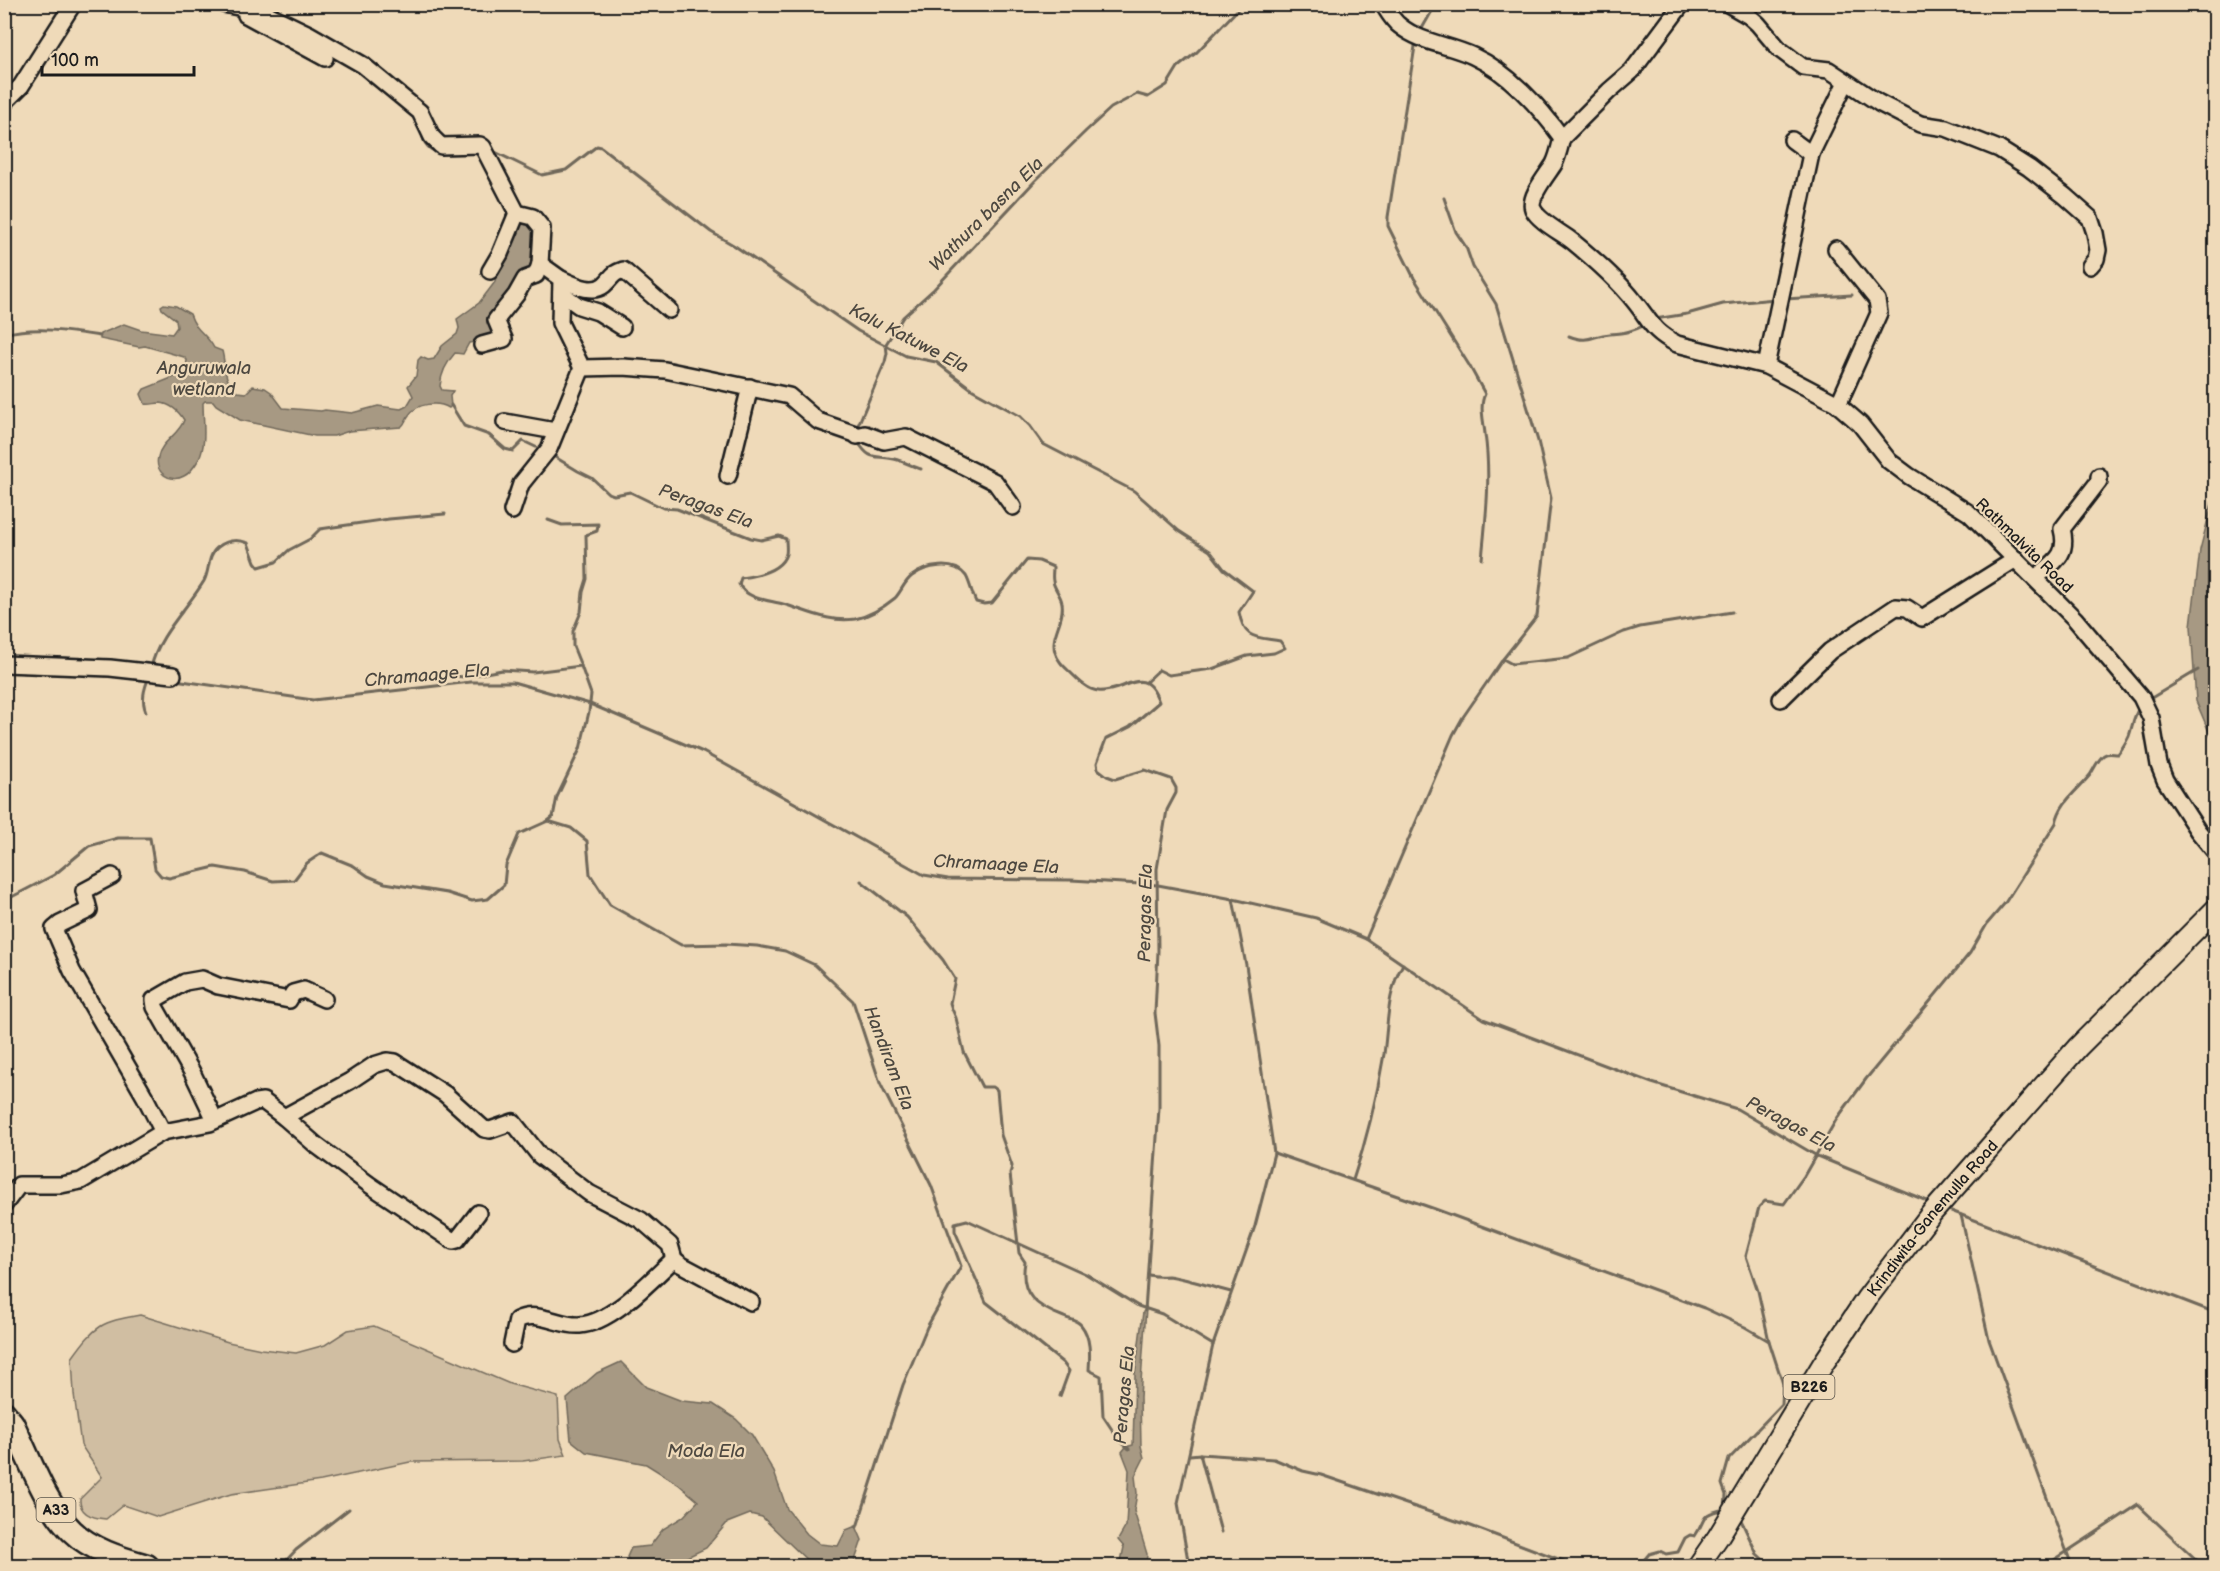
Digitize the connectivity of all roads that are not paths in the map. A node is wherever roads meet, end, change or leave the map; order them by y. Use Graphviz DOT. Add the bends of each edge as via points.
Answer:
graph roads {
  1 [pos="73,4"];
  2 [pos="223,4"];
  3 [pos="1383,4"];
  4 [pos="1682,4"];
  5 [pos="1728,4"];
  6 [pos="250,6"];
  7 [pos="325,58"];
  8 [pos="1846,82"];
  9 [pos="4,104"];
  10 [pos="1562,138"];
  11 [pos="1792,140"];
  12 [pos="1811,154"];
  13 [pos="517,213"];
  14 [pos="1836,249"];
  15 [pos="540,264"];
  16 [pos="2090,266"];
  17 [pos="490,271"];
  18 [pos="561,286"];
  19 [pos="669,310"];
  20 [pos="622,327"];
  21 [pos="482,345"];
  22 [pos="1767,366"];
  23 [pos="582,368"];
  24 [pos="750,387"];
  25 [pos="1838,405"];
  26 [pos="505,422"];
  27 [pos="555,431"];
  28 [pos="728,476"];
  29 [pos="2099,476"];
  30 [pos="1013,507"];
  31 [pos="512,510"];
  32 [pos="2016,559"];
  33 [pos="2035,578"];
  34 [pos="4,664"];
  35 [pos="173,675"];
  36 [pos="1781,699"];
  37 [pos="2216,853"];
  38 [pos="112,876"];
  39 [pos="2216,909"];
  40 [pos="324,999"];
  41 [pos="284,1116"];
  42 [pos="215,1120"];
  43 [pos="163,1132"];
  44 [pos="4,1205"];
  45 [pos="478,1213"];
  46 [pos="674,1259"];
  47 [pos="751,1302"];
  48 [pos="512,1344"];
  49 [pos="4,1413"];
  50 [pos="147,1566"];
  51 [pos="1698,1566"];
  1 -- 9 [label="street" via="21,86"];
  2 -- 6 [label="street"];
  3 -- 10 [label="street" via="1401,27 1475,57 1502,76 1544,113"];
  4 -- 10 [label="street" via="1632,71"];
  5 -- 8 [label="street" via="1749,15 1789,58 1803,67 1829,70"];
  6 -- 7 [label="street" via="246,15"];
  6 -- 13 [label="street" via="363,64 420,112 441,146 483,147"];
  8 -- 12 [label="street"];
  8 -- 16 [label="street" via="1920,124 1946,128 1999,149 2065,196 2083,210 2093,226 2098,250"];
  10 -- 22 [label="street, Rathmalvita Road" via="1555,162 1538,187 1532,206 1546,222 1620,285 1663,337"];
  11 -- 12 [label="street"];
  12 -- 22 [label="street"];
  13 -- 15 [label="street" via="533,217 542,228"];
  13 -- 17 [label="street"];
  14 -- 25 [label="street" via="1877,300 1879,313"];
  15 -- 18 [label="street"];
  15 -- 21 [label="street" via="536,275 525,279 496,321 504,339"];
  18 -- 19 [label="street" via="597,288 613,273 624,270"];
  18 -- 20 [label="street" via="579,306"];
  18 -- 23 [label="street" via="560,323"];
  22 -- 25 [label="street, Rathmalvita Road"];
  23 -- 24 [label="street" via="665,370"];
  23 -- 27 [label="street"];
  24 -- 28 [label="street"];
  24 -- 30 [label="street" via="789,396 818,421 856,435 884,441 906,437 995,482"];
  25 -- 32 [label="street, Rathmalvita Road" via="1860,424 1889,461 1969,513"];
  26 -- 27 [label="street"];
  27 -- 31 [label="street" via="548,452 521,484"];
  29 -- 33 [label="street" via="2062,529 2066,543 2059,557"];
  32 -- 33 [label="street, Rathmalvita Road"];
  32 -- 36 [label="street" via="1922,618 1907,608 1896,607 1830,651"];
  33 -- 37 [label="street, Rathmalvita Road" via="2075,619 2143,701 2151,718 2165,780"];
  34 -- 35 [label="street"];
  38 -- 43 [label="street" via="84,891 89,910 54,929 72,971"];
  39 -- 51 [label="main road, Krindiwita-Ganemulla Road / B226" via="2078,1047 1936,1208 1867,1298 1823,1364"];
  40 -- 42 [label="street" via="304,990 293,993 289,1000 218,986 202,979 185,982 154,1000"];
  41 -- 42 [label="street" via="263,1101"];
  41 -- 45 [label="street" via="370,1185 453,1240"];
  41 -- 46 [label="street" via="374,1065 395,1062 457,1102 484,1129 513,1122 540,1156 589,1193 641,1221 670,1245"];
  42 -- 43 [label="street"];
  43 -- 44 [label="street" via="81,1181 19,1185"];
  46 -- 47 [label="street"];
  46 -- 48 [label="street" via="620,1308 591,1323 578,1326 546,1318 516,1320"];
  49 -- 50 [label="highway, A33" via="49,1498 73,1532 97,1547"];
}
